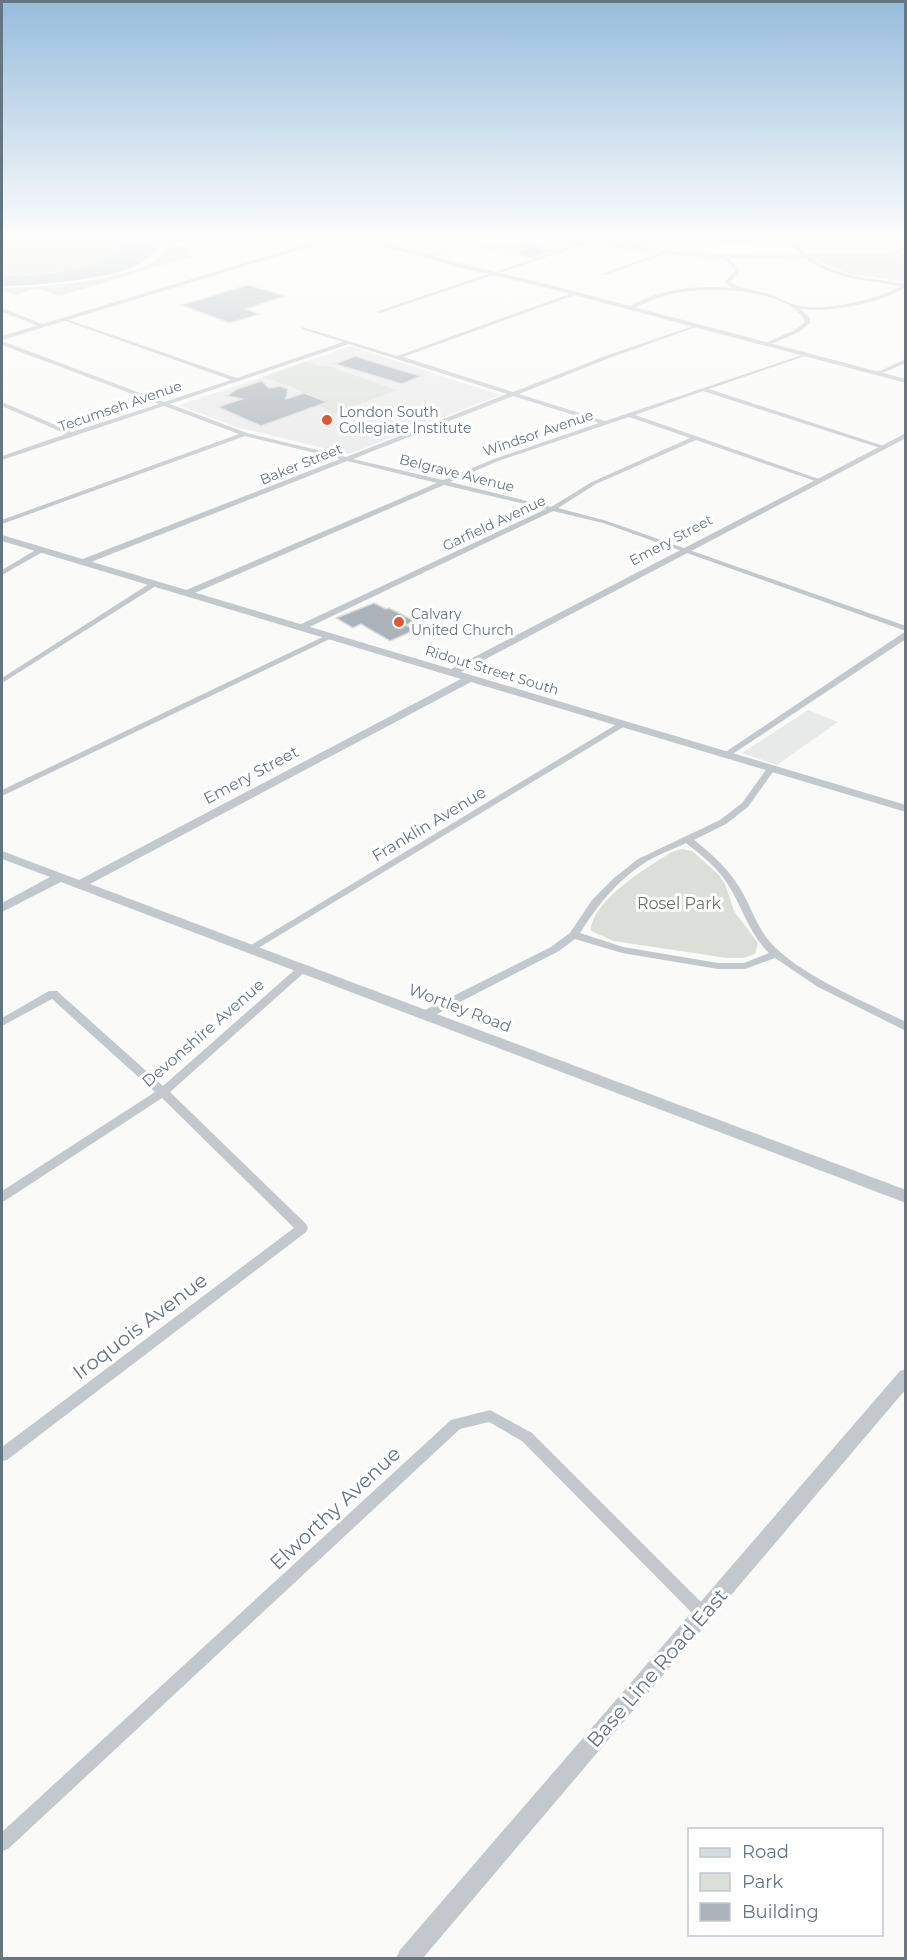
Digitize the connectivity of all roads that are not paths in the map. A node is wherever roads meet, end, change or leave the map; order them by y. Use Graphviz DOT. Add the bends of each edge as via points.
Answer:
graph roads {
  1 [pos="35,328"];
  2 [pos="92,328"];
  3 [pos="305,328"];
  4 [pos="478,328"];
  5 [pos="688,328"];
  6 [pos="710,328"];
  7 [pos="800,328"];
  8 [pos="2,338"];
  9 [pos="349,342"];
  10 [pos="2,343"];
  11 [pos="767,344"];
  12 [pos="806,354"];
  13 [pos="398,357"];
  14 [pos="906,361"];
  15 [pos="878,374"];
  16 [pos="238,380"];
  17 [pos="906,381"];
  18 [pos="705,390"];
  19 [pos="515,394"];
  20 [pos="2,404"];
  21 [pos="161,405"];
  22 [pos="630,415"];
  23 [pos="605,423"];
  24 [pos="245,434"];
  25 [pos="73,435"];
  26 [pos="906,435"];
  27 [pos="695,438"];
  28 [pos="882,447"];
  29 [pos="2,458"];
  30 [pos="345,459"];
  31 [pos="817,480"];
  32 [pos="446,483"];
  33 [pos="552,509"];
  34 [pos="2,522"];
  35 [pos="2,538"];
  36 [pos="42,550"];
  37 [pos="686,550"];
  38 [pos="83,562"];
  39 [pos="2,573"];
  40 [pos="154,584"];
  41 [pos="187,593"];
  42 [pos="300,628"];
  43 [pos="906,629"];
  44 [pos="330,636"];
  45 [pos="906,636"];
  46 [pos="452,673"];
  47 [pos="470,678"];
  48 [pos="2,681"];
  49 [pos="622,724"];
  50 [pos="724,755"];
  51 [pos="771,769"];
  52 [pos="2,793"];
  53 [pos="906,809"];
  54 [pos="687,839"];
  55 [pos="2,855"];
  56 [pos="60,877"];
  57 [pos="80,884"];
  58 [pos="2,908"];
  59 [pos="574,935"];
  60 [pos="251,948"];
  61 [pos="776,954"];
  62 [pos="303,968"];
  63 [pos="427,1014"];
  64 [pos="2,1023"];
  65 [pos="906,1027"];
  66 [pos="163,1092"];
  67 [pos="2,1197"];
  68 [pos="906,1197"];
  69 [pos="906,1376"];
  70 [pos="2,1455"];
  71 [pos="702,1614"];
  72 [pos="2,1843"];
  73 [pos="408,1959"];
  1 -- 8 [label="street"];
  2 -- 16 [label="street"];
  3 -- 9 [label="street"];
  4 -- 13 [label="street"];
  5 -- 19 [label="street, Baker Street"];
  6 -- 11 [label="street"];
  7 -- 11 [label="street"];
  9 -- 13 [label="street"];
  9 -- 16 [label="street, Tecumseh Avenue"];
  10 -- 21 [label="street, Belgrave Avenue"];
  11 -- 12 [label="street"];
  12 -- 15 [label="street"];
  12 -- 18 [label="street, Windsor Avenue"];
  13 -- 19 [label="street"];
  14 -- 15 [label="street"];
  15 -- 17 [label="street"];
  16 -- 21 [label="street, Tecumseh Avenue"];
  18 -- 22 [label="street, Windsor Avenue"];
  18 -- 28 [label="street"];
  19 -- 23 [label="street"];
  19 -- 30 [label="street, Baker Street"];
  20 -- 25 [label="street"];
  21 -- 24 [label="street, Belgrave Avenue"];
  21 -- 25 [label="street, Tecumseh Avenue"];
  22 -- 23 [label="street, Windsor Avenue"];
  22 -- 27 [label="street"];
  23 -- 32 [label="street, Windsor Avenue" via="496,460"];
  24 -- 30 [label="street, Belgrave Avenue"];
  24 -- 34 [label="street"];
  25 -- 29 [label="street, Tecumseh Avenue"];
  26 -- 28 [label="street, Emery Street"];
  27 -- 31 [label="street"];
  27 -- 33 [label="street, Garfield Avenue" via="594,483"];
  28 -- 31 [label="street, Emery Street"];
  30 -- 32 [label="street, Belgrave Avenue"];
  30 -- 38 [label="street, Baker Street"];
  31 -- 37 [label="street, Emery Street"];
  32 -- 33 [label="street, Belgrave Avenue"];
  32 -- 41 [label="street, Windsor Avenue"];
  33 -- 37 [label="street, Belgrave Avenue" via="605,522"];
  33 -- 42 [label="street, Garfield Avenue"];
  35 -- 36 [label="street, Ridout Street South"];
  36 -- 38 [label="street, Ridout Street South"];
  36 -- 39 [label="street"];
  37 -- 43 [label="street, Belgrave Avenue"];
  37 -- 46 [label="street, Emery Street"];
  38 -- 40 [label="street, Ridout Street South"];
  40 -- 41 [label="street, Ridout Street South"];
  40 -- 48 [label="street"];
  41 -- 42 [label="street, Ridout Street South"];
  42 -- 44 [label="street, Ridout Street South"];
  44 -- 46 [label="street, Ridout Street South"];
  44 -- 52 [label="street"];
  45 -- 50 [label="street"];
  46 -- 47 [label="street, Ridout Street South"];
  47 -- 49 [label="street, Ridout Street South"];
  47 -- 57 [label="street, Emery Street"];
  49 -- 50 [label="street, Ridout Street South"];
  49 -- 60 [label="street, Franklin Avenue"];
  50 -- 51 [label="street, Ridout Street South"];
  51 -- 53 [label="street, Ridout Street South"];
  51 -- 54 [label="street" via="745,805 723,822"];
  54 -- 59 [label="street" via="641,861 617,880 595,902"];
  54 -- 61 [label="street" via="718,863 732,882 747,916"];
  55 -- 56 [label="street, Wortley Road"];
  56 -- 57 [label="street, Wortley Road"];
  56 -- 58 [label="street"];
  57 -- 60 [label="street, Wortley Road"];
  59 -- 61 [label="street" via="622,950 718,966 745,966"];
  59 -- 63 [label="street" via="555,949"];
  60 -- 62 [label="street, Wortley Road"];
  61 -- 65 [label="street"];
  62 -- 63 [label="street, Wortley Road"];
  62 -- 66 [label="street, Devonshire Avenue"];
  63 -- 68 [label="street, Wortley Road"];
  64 -- 66 [label="street" via="53,994"];
  66 -- 67 [label="street, Devonshire Avenue"];
  66 -- 70 [label="street, Iroquois Avenue" via="302,1228"];
  69 -- 71 [label="street, Base Line Road East"];
  71 -- 72 [label="street, Elworthy Avenue" via="527,1437 490,1416 456,1424"];
  71 -- 73 [label="street, Base Line Road East"];
}
